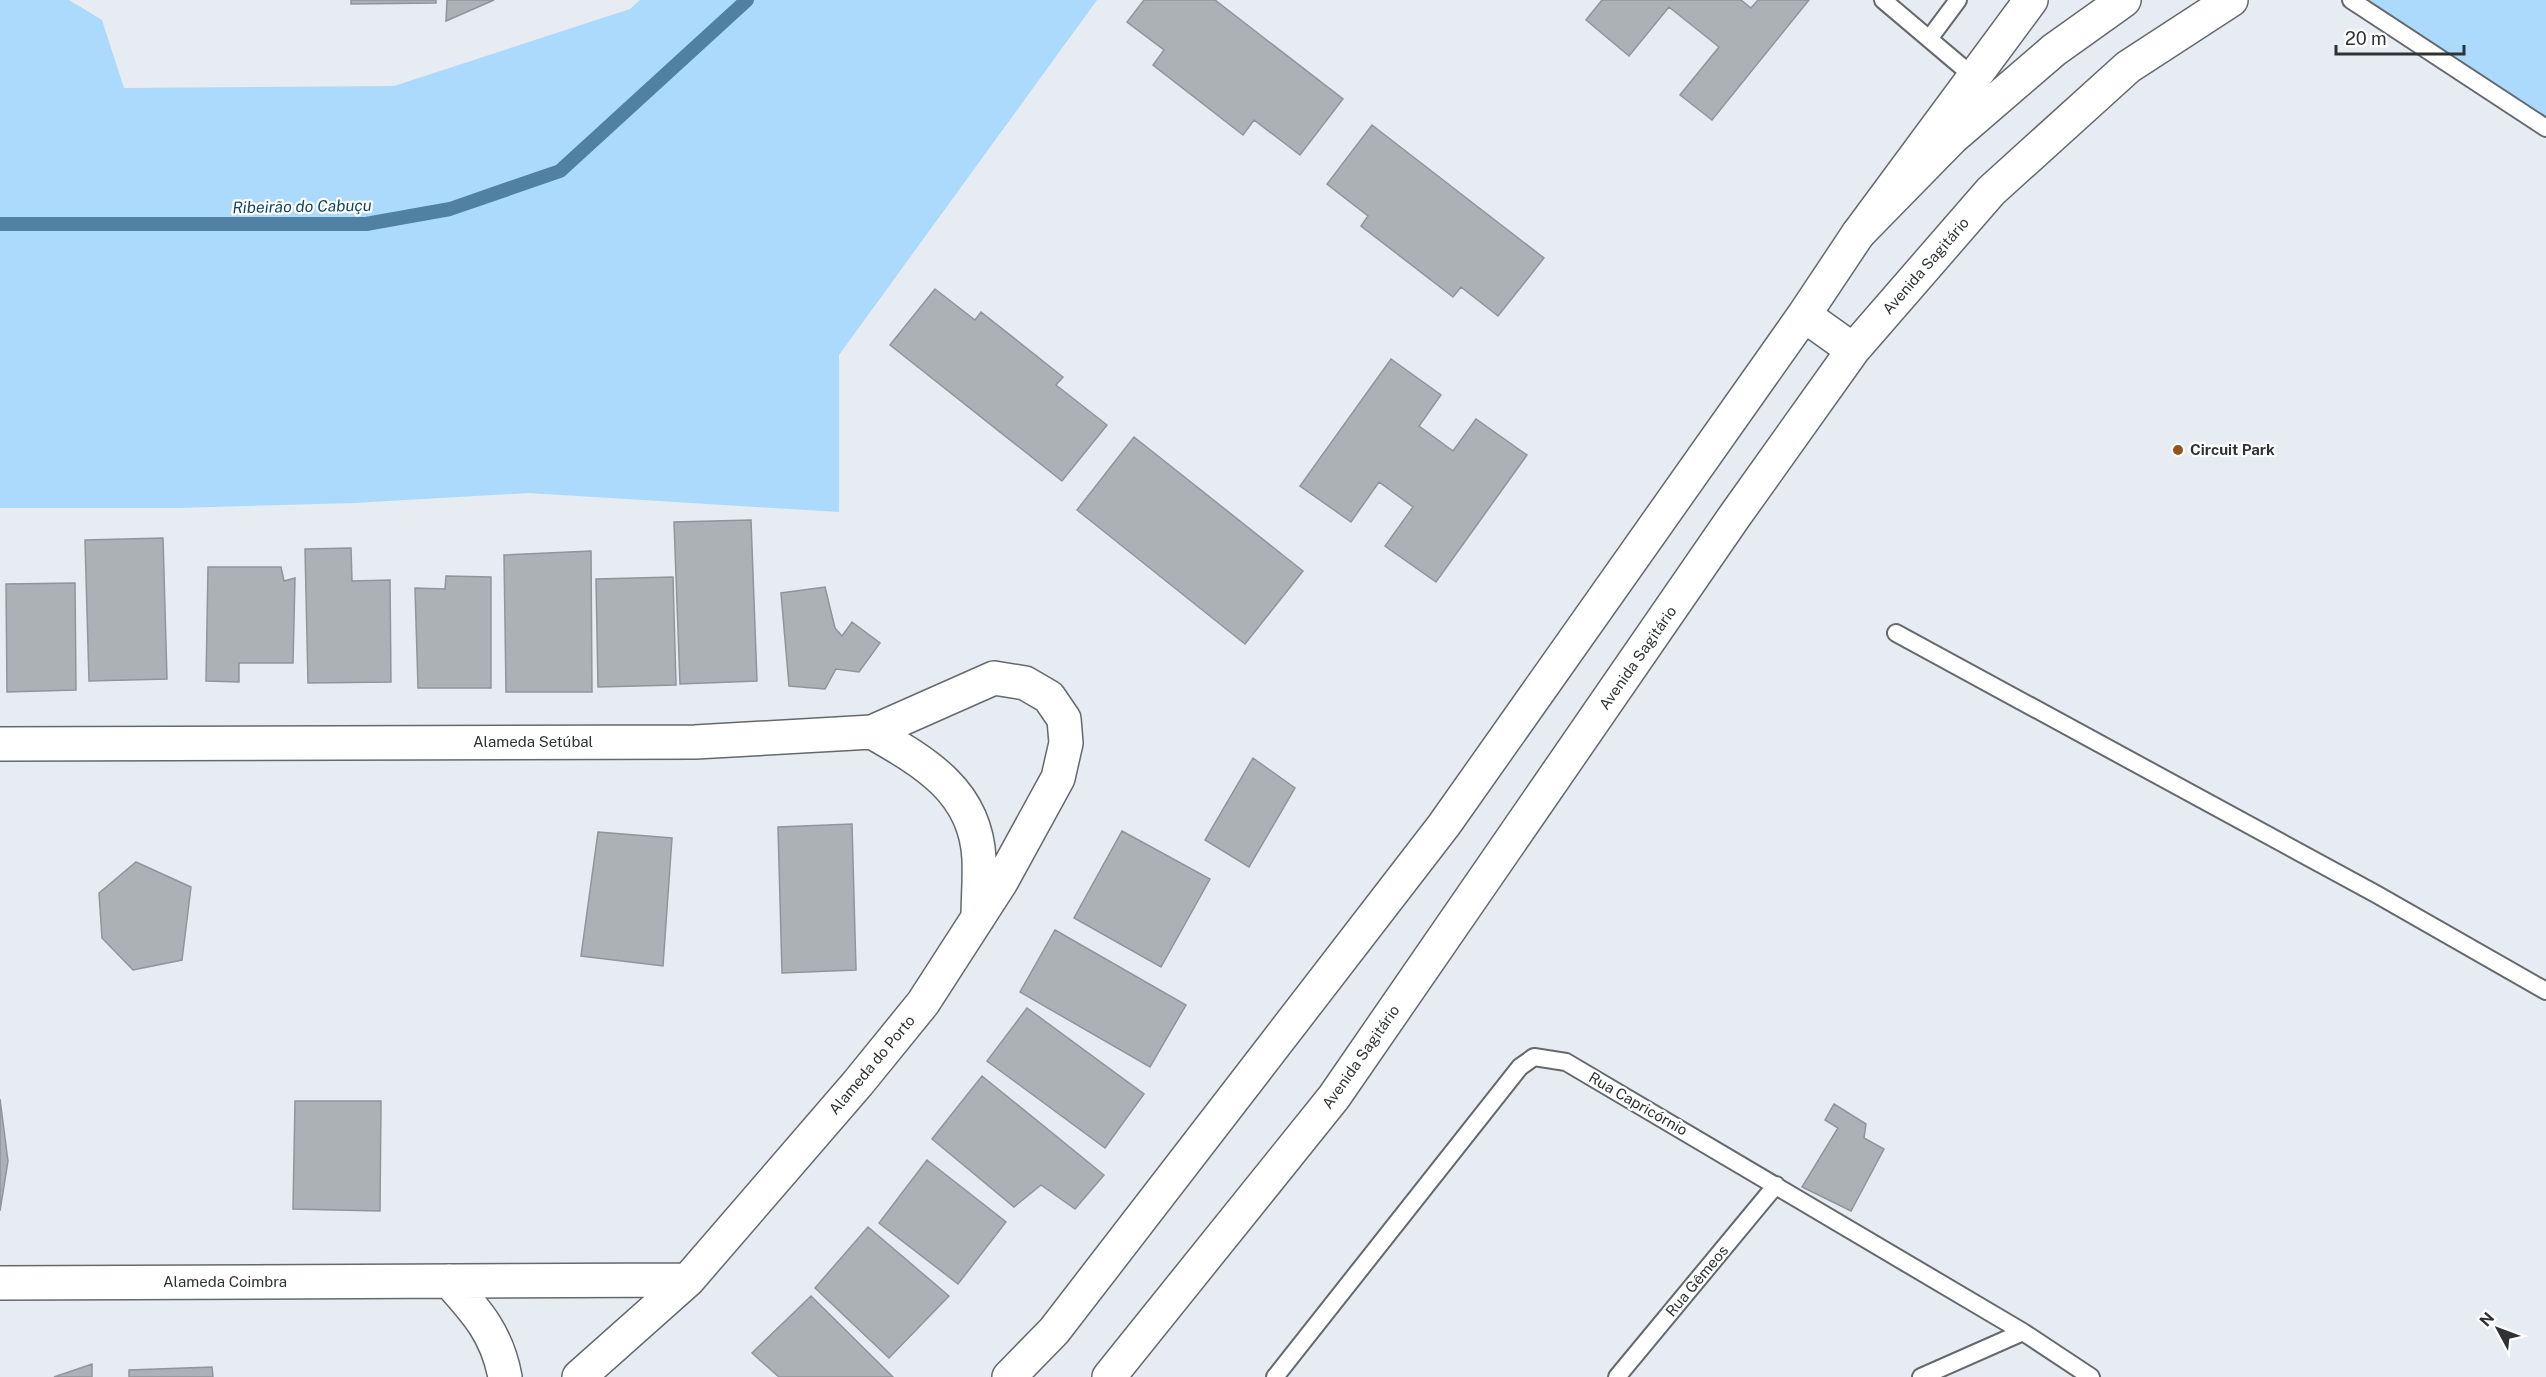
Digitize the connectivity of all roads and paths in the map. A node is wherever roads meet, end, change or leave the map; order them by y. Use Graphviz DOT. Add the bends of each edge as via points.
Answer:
graph roads {
  1 [pos="1882,0"];
  2 [pos="1958,0"];
  3 [pos="2031,0"];
  4 [pos="2124,0"];
  5 [pos="2231,0"];
  6 [pos="2351,0"];
  7 [pos="1929,39"];
  8 [pos="1974,77"];
  9 [pos="2546,128"];
  10 [pos="1858,234"];
  11 [pos="1804,315"];
  12 [pos="1853,350"];
  13 [pos="1896,633"];
  14 [pos="1049,697"];
  15 [pos="872,732"];
  16 [pos="0,744"];
  17 [pos="978,918"];
  18 [pos="2546,991"];
  19 [pos="1776,1185"];
  20 [pos="688,1280"];
  21 [pos="449,1281"];
  22 [pos="0,1283"];
  23 [pos="2023,1332"];
  24 [pos="505,1377"];
  25 [pos="579,1377"];
  26 [pos="1009,1377"];
  27 [pos="1108,1377"];
  28 [pos="1275,1377"];
  29 [pos="1617,1377"];
  30 [pos="1920,1377"];
  31 [pos="2091,1377"];
  1 -- 7 [label="lane"];
  2 -- 7 [label="lane"];
  3 -- 8 [label="street"];
  4 -- 10 [label="street" via="2054,50 1953,137"];
  5 -- 12 [label="street, Avenida Sagitário" via="2128,67 1991,191"];
  6 -- 9 [label="lane"];
  7 -- 8 [label="lane"];
  8 -- 10 [label="street"];
  10 -- 11 [label="street"];
  11 -- 12 [label="street"];
  11 -- 26 [label="street" via="1444,825 1054,1331"];
  12 -- 27 [label="street, Avenida Sagitário" via="1334,1097"];
  13 -- 18 [label="lane"];
  14 -- 15 [label="street, Alameda Setúbal" via="1025,683 994,678"];
  14 -- 17 [label="street, Alameda do Porto" via="1064,719 1066,743 1058,777"];
  15 -- 16 [label="street, Alameda Setúbal" via="695,742"];
  15 -- 17 [label="street" via="950,784 971,820 979,856"];
  17 -- 20 [label="street, Alameda do Porto" via="916,1012"];
  19 -- 23 [label="lane, Rua Capricórnio"];
  19 -- 28 [label="lane, Rua Capricórnio" via="1566,1062 1534,1057 1520,1067"];
  19 -- 29 [label="lane, Rua Gêmeos"];
  20 -- 21 [label="street, Alameda Coimbra"];
  20 -- 25 [label="street, Alameda do Porto"];
  21 -- 22 [label="street, Alameda Coimbra"];
  21 -- 24 [label="street" via="482,1317"];
  23 -- 30 [label="lane"];
  23 -- 31 [label="lane, Rua Capricórnio"];
}
